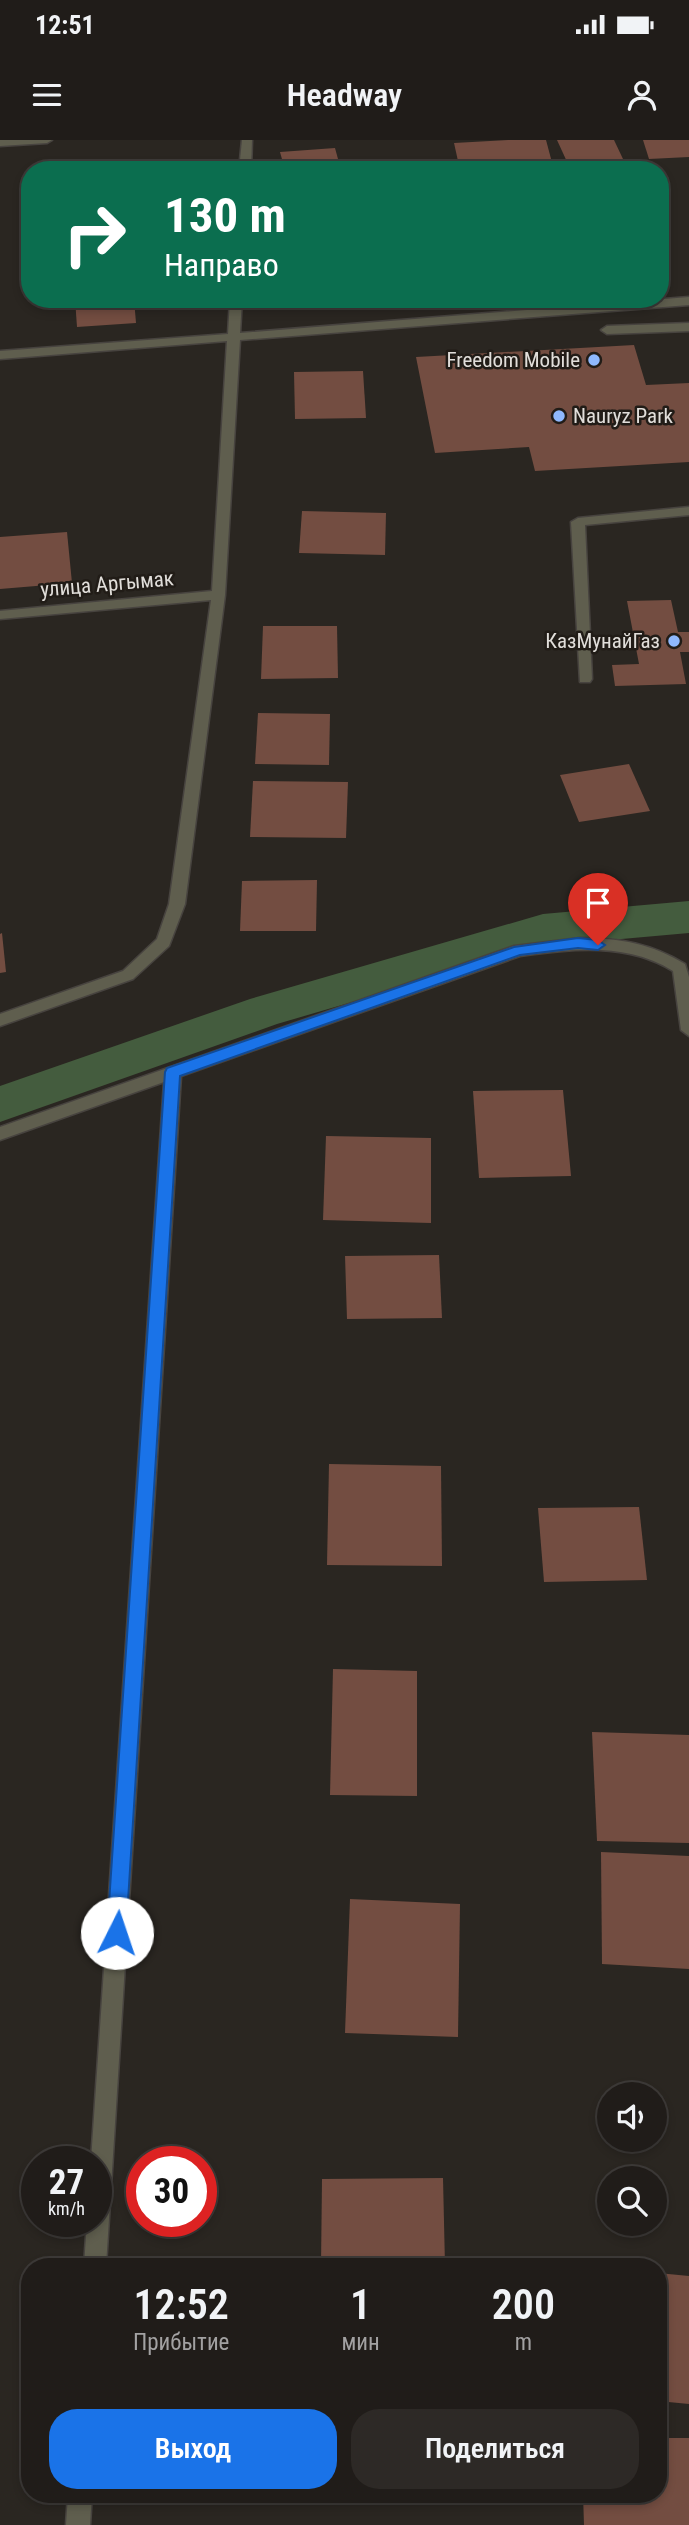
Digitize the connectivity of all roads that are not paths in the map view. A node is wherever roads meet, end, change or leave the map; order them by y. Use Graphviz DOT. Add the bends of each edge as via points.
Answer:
graph roads {
  1 [pos="47,140"];
  2 [pos="247,140"];
  3 [pos="0,143"];
  4 [pos="246,161"];
  5 [pos="689,301"];
  6 [pos="669,303"];
  7 [pos="235,308"];
  8 [pos="603,308"];
  9 [pos="689,327"];
  10 [pos="607,330"];
  11 [pos="233,338"];
  12 [pos="0,355"];
  13 [pos="689,511"];
  14 [pos="218,595"];
  15 [pos="0,615"];
  16 [pos="585,679"];
  17 [pos="0,1020"];
  18 [pos="689,1030"];
  19 [pos="173,1072"];
  20 [pos="0,1135"];
  21 [pos="96,2258"];
  22 [pos="79,2503"];
  23 [pos="78,2525"];
  1 -- 3 [label="street"];
  2 -- 4 [label="street"];
  5 -- 6 [label="street"];
  7 -- 11 [label="street"];
  8 -- 11 [label="street"];
  9 -- 10 [label="street"];
  11 -- 12 [label="street"];
  11 -- 14 [label="street"];
  13 -- 16 [label="street" via="578,522"];
  14 -- 15 [label="street, улица Аргымак"];
  14 -- 17 [label="street" via="177,904 164,942 128,975"];
  18 -- 19 [label="street" via="680,968 663,955 638,948 578,943 519,950"];
  19 -- 20 [label="street"];
  19 -- 21 [label="street"];
  22 -- 23 [label="street"];
}
